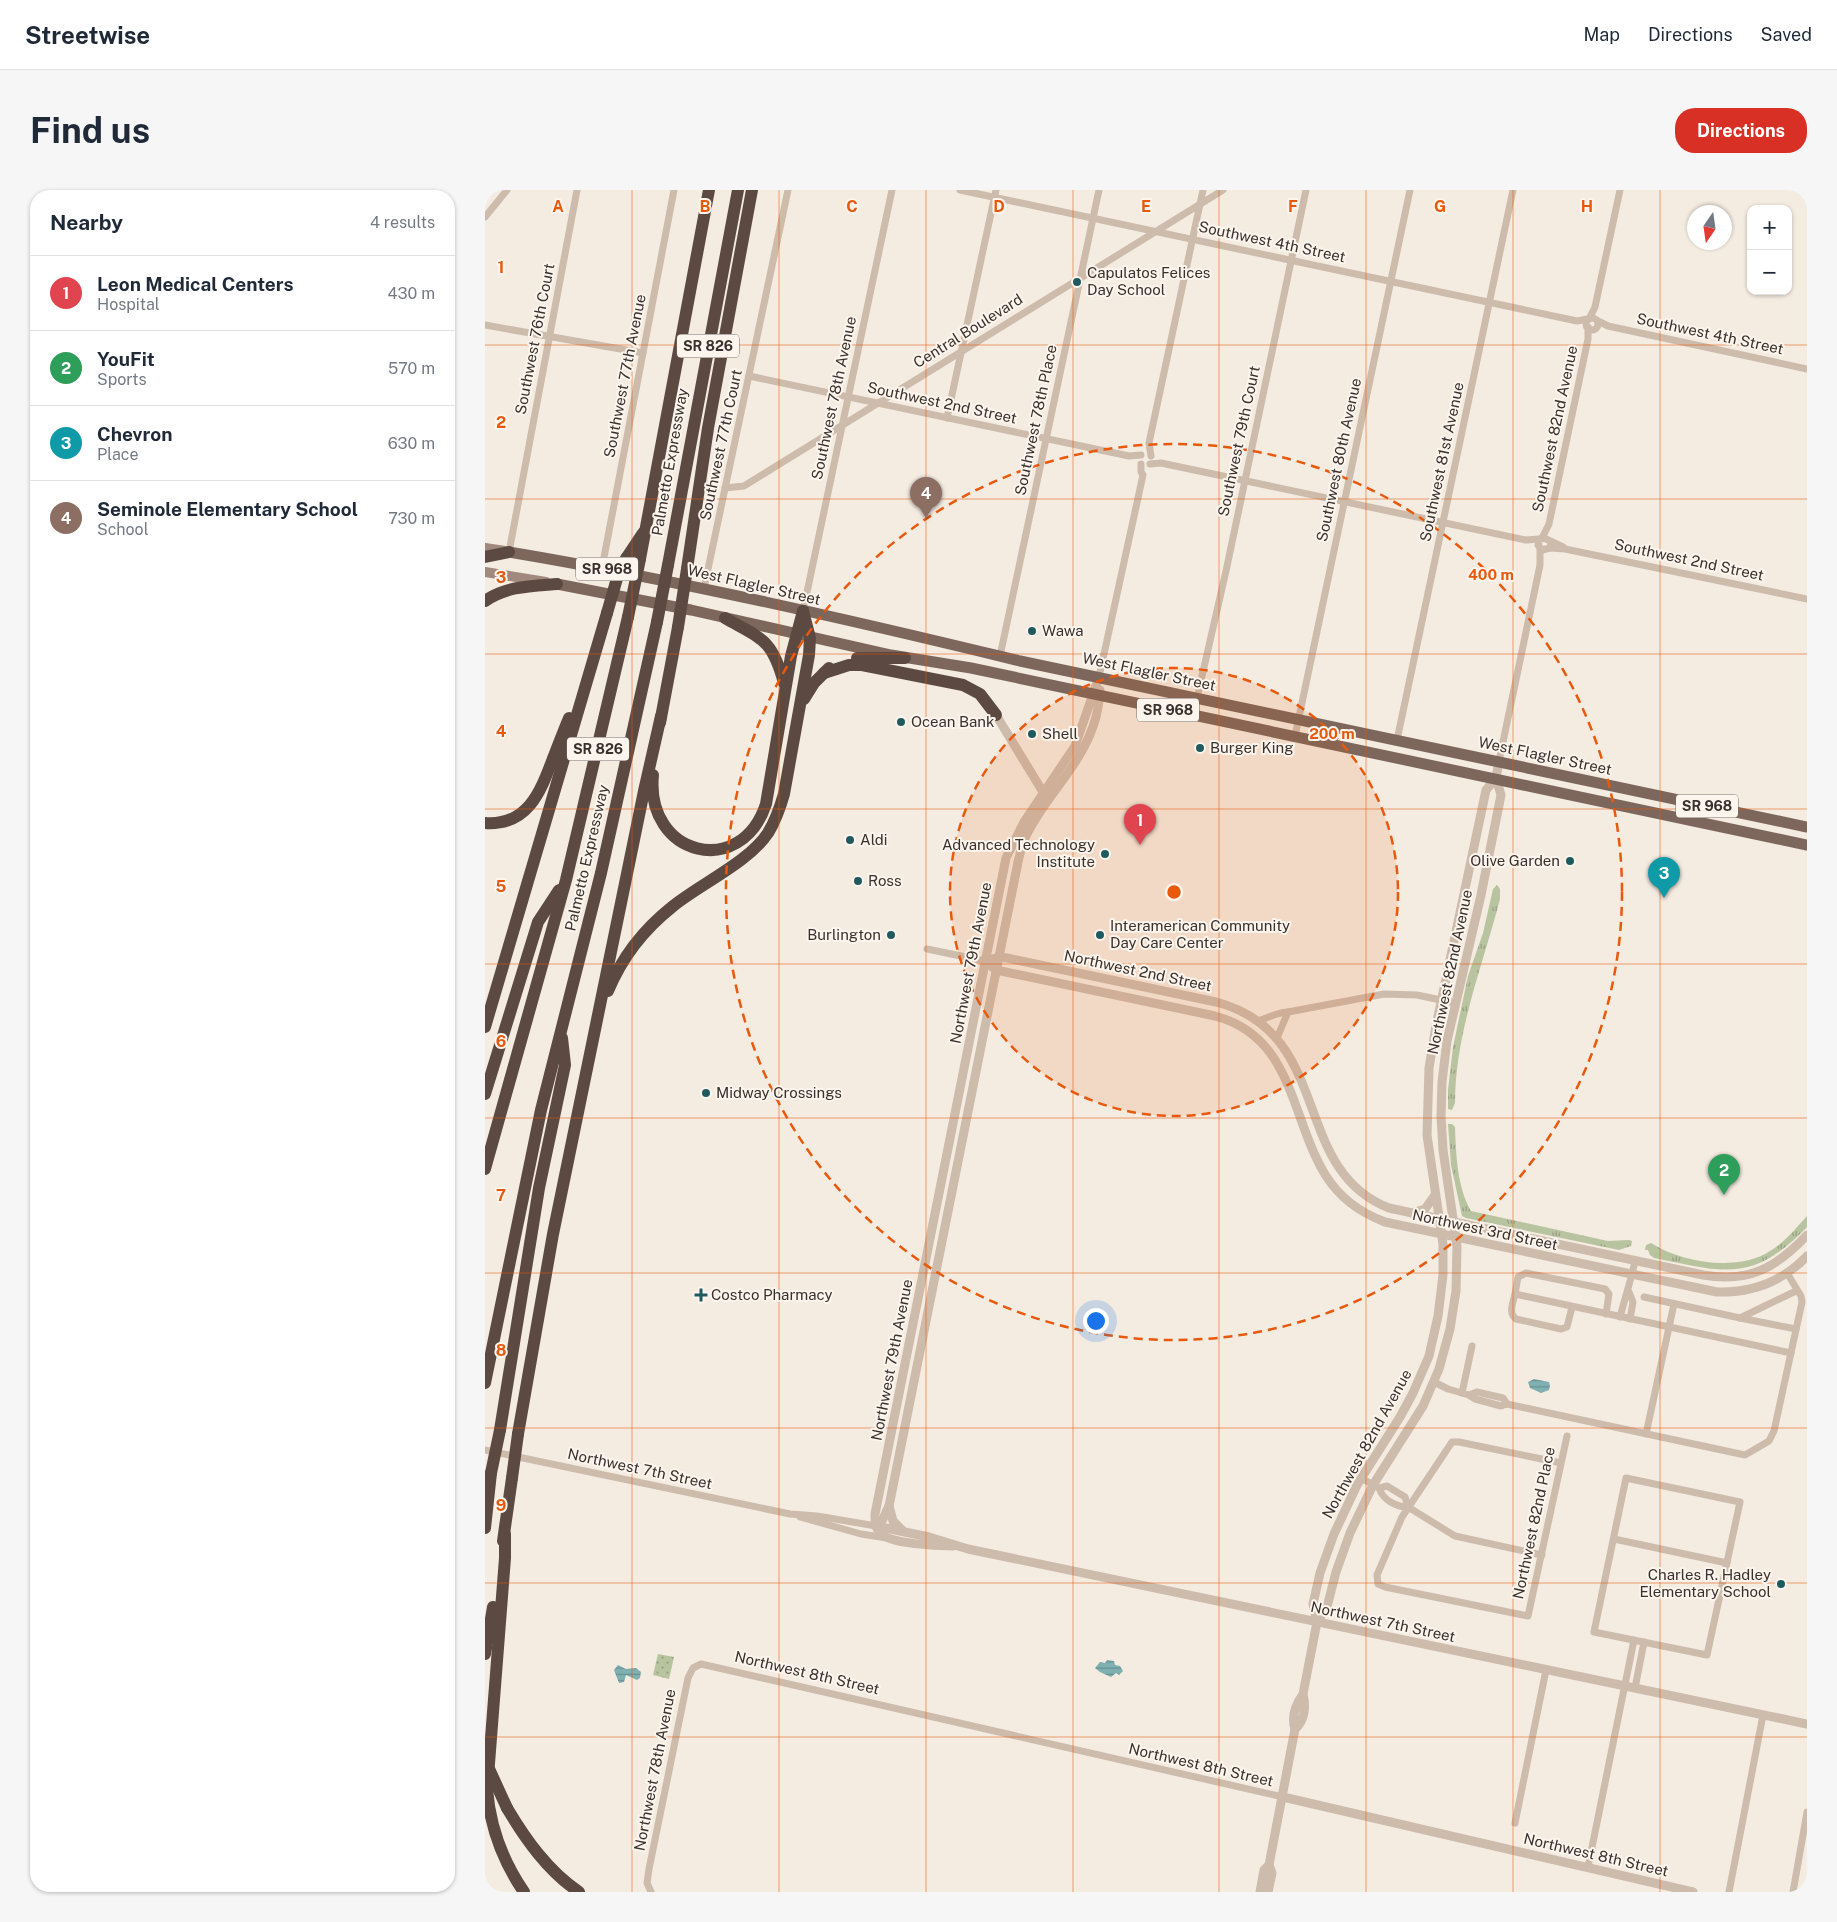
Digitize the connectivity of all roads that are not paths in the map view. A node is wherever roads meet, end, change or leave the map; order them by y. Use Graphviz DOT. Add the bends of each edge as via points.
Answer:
graph roads {
  1 [pos="507,190"];
  2 [pos="577,190"];
  3 [pos="675,190"];
  4 [pos="709,190"];
  5 [pos="738,190"];
  6 [pos="753,190"];
  7 [pos="789,190"];
  8 [pos="892,190"];
  9 [pos="960,190"];
  10 [pos="1099,190"];
  11 [pos="1203,190"];
  12 [pos="1223,190"];
  13 [pos="1306,190"];
  14 [pos="1410,190"];
  15 [pos="1513,190"];
  16 [pos="1620,190"];
  17 [pos="995,194"];
  18 [pos="1200,204"];
  19 [pos="485,217"];
  20 [pos="1093,218"];
  21 [pos="1155,231"];
  22 [pos="1192,239"];
  23 [pos="1292,260"];
  24 [pos="1081,278"];
  25 [pos="1391,281"];
  26 [pos="1490,302"];
  27 [pos="1592,323"];
  28 [pos="485,325"];
  29 [pos="549,337"];
  30 [pos="961,351"];
  31 [pos="643,353"];
  32 [pos="1807,369"];
  33 [pos="749,376"];
  34 [pos="848,397"];
  35 [pos="879,403"];
  36 [pos="947,418"];
  37 [pos="841,427"];
  38 [pos="1047,439"];
  39 [pos="1146,460"];
  40 [pos="1245,481"];
  41 [pos="725,488"];
  42 [pos="1344,502"];
  43 [pos="1443,523"];
  44 [pos="646,529"];
  45 [pos="1545,544"];
  46 [pos="485,548"];
  47 [pos="509,552"];
  48 [pos="485,557"];
  49 [pos="602,568"];
  50 [pos="485,572"];
  51 [pos="557,584"];
  52 [pos="704,588"];
  53 [pos="1807,599"];
  54 [pos="485,601"];
  55 [pos="803,611"];
  56 [pos="725,618"];
  57 [pos="796,634"];
  58 [pos="810,638"];
  59 [pos="1001,656"];
  60 [pos="905,658"];
  61 [pos="590,672"];
  62 [pos="824,672"];
  63 [pos="1099,677"];
  64 [pos="785,688"];
  65 [pos="1096,694"];
  66 [pos="1197,698"];
  67 [pos="799,708"];
  68 [pos="996,715"];
  69 [pos="661,716"];
  70 [pos="1298,719"];
  71 [pos="1295,736"];
  72 [pos="1397,740"];
  73 [pos="1499,761"];
  74 [pos="1496,778"];
  75 [pos="1051,781"];
  76 [pos="1061,785"];
  77 [pos="1043,792"];
  78 [pos="1722,809"];
  79 [pos="1746,814"];
  80 [pos="1697,821"];
  81 [pos="485,823"];
  82 [pos="1722,827"];
  83 [pos="1807,827"];
  84 [pos="1807,845"];
  85 [pos="566,880"];
  86 [pos="927,949"];
  87 [pos="999,957"];
  88 [pos="985,961"];
  89 [pos="996,970"];
  90 [pos="1441,1000"];
  91 [pos="1455,1003"];
  92 [pos="600,1012"];
  93 [pos="1288,1012"];
  94 [pos="1258,1021"];
  95 [pos="485,1027"];
  96 [pos="561,1028"];
  97 [pos="1250,1032"];
  98 [pos="1277,1038"];
  99 [pos="485,1094"];
  100 [pos="485,1169"];
  101 [pos="1435,1194"];
  102 [pos="1411,1214"];
  103 [pos="1440,1220"];
  104 [pos="933,1221"];
  105 [pos="1455,1223"];
  106 [pos="945,1225"];
  107 [pos="1442,1235"];
  108 [pos="1807,1235"];
  109 [pos="1457,1238"];
  110 [pos="1807,1256"];
  111 [pos="1635,1261"];
  112 [pos="1787,1273"];
  113 [pos="1632,1275"];
  114 [pos="1796,1291"];
  115 [pos="1629,1292"];
  116 [pos="1515,1294"];
  117 [pos="1644,1297"];
  118 [pos="1674,1304"];
  119 [pos="1572,1307"];
  120 [pos="1606,1314"];
  121 [pos="1620,1317"];
  122 [pos="1740,1318"];
  123 [pos="1630,1319"];
  124 [pos="1669,1327"];
  125 [pos="1796,1329"];
  126 [pos="1472,1346"];
  127 [pos="1791,1353"];
  128 [pos="1434,1382"];
  129 [pos="485,1383"];
  130 [pos="1465,1394"];
  131 [pos="1646,1434"];
  132 [pos="1567,1436"];
  133 [pos="485,1450"];
  134 [pos="1561,1463"];
  135 [pos="491,1472"];
  136 [pos="1361,1478"];
  137 [pos="1376,1487"];
  138 [pos="485,1504"];
  139 [pos="889,1506"];
  140 [pos="1408,1507"];
  141 [pos="790,1514"];
  142 [pos="876,1526"];
  143 [pos="485,1528"];
  144 [pos="505,1534"];
  145 [pos="904,1536"];
  146 [pos="888,1538"];
  147 [pos="1613,1539"];
  148 [pos="953,1546"];
  149 [pos="1542,1555"];
  150 [pos="1727,1563"];
  151 [pos="1317,1622"];
  152 [pos="1634,1640"];
  153 [pos="1644,1642"];
  154 [pos="485,1654"];
  155 [pos="703,1664"];
  156 [pos="1545,1670"];
  157 [pos="1624,1686"];
  158 [pos="1635,1688"];
  159 [pos="1763,1715"];
  160 [pos="1807,1724"];
  161 [pos="485,1760"];
  162 [pos="1283,1797"];
  163 [pos="1807,1812"];
  164 [pos="1515,1823"];
  165 [pos="1269,1866"];
  166 [pos="1588,1867"];
  167 [pos="650,1891"];
  168 [pos="524,1892"];
  169 [pos="579,1892"];
  170 [pos="1260,1892"];
  171 [pos="1268,1892"];
  172 [pos="1693,1892"];
  173 [pos="1729,1892"];
  174 [pos="1793,1892"];
  1 -- 19 [label="street"];
  2 -- 29 [label="street, Southwest 76th Court"];
  3 -- 31 [label="street, Southwest 77th Avenue"];
  4 -- 44 [label="highway, Palmetto Expressway / SR 826"];
  5 -- 96 [label="highway, Palmetto Expressway / SR 826, bridge" via="657,622 610,836"];
  6 -- 69 [label="highway, bridge" via="708,428"];
  7 -- 33 [label="street, Southwest 77th Court"];
  8 -- 34 [label="street, Southwest 78th Avenue"];
  9 -- 17 [label="street, Southwest 4th Street"];
  10 -- 20 [label="street, Southwest 78th Place"];
  11 -- 18 [label="street"];
  12 -- 18 [label="street, Central Boulevard"];
  13 -- 23 [label="street, Southwest 79th Court"];
  14 -- 25 [label="street, Southwest 80th Avenue"];
  15 -- 26 [label="street, Southwest 81st Avenue"];
  16 -- 27 [label="street, Southwest 82nd Avenue"];
  17 -- 20 [label="street, Southwest 4th Street"];
  17 -- 30 [label="street"];
  18 -- 21 [label="street, Central Boulevard"];
  18 -- 22 [label="street"];
  20 -- 21 [label="street, Southwest 4th Street"];
  20 -- 24 [label="street, Southwest 78th Place"];
  21 -- 22 [label="street, Southwest 4th Street"];
  21 -- 24 [label="street, Central Boulevard"];
  22 -- 23 [label="street, Southwest 4th Street"];
  22 -- 39 [label="street"];
  23 -- 25 [label="street, Southwest 4th Street"];
  23 -- 40 [label="street, Southwest 79th Court"];
  24 -- 30 [label="street, Central Boulevard"];
  24 -- 38 [label="street, Southwest 78th Place"];
  25 -- 26 [label="street, Southwest 4th Street"];
  25 -- 42 [label="street, Southwest 80th Avenue"];
  26 -- 27 [label="street, Southwest 4th Street"];
  26 -- 43 [label="street, Southwest 81st Avenue"];
  27 -- 32 [label="street, Southwest 4th Street"];
  27 -- 45 [label="street, Southwest 82nd Avenue"];
  28 -- 29 [label="street"];
  29 -- 31 [label="street"];
  29 -- 47 [label="street, Southwest 76th Court"];
  30 -- 35 [label="street, Central Boulevard"];
  30 -- 36 [label="street"];
  31 -- 49 [label="street, Southwest 77th Avenue"];
  33 -- 34 [label="street, Southwest 2nd Street"];
  33 -- 41 [label="street, Southwest 77th Court"];
  34 -- 35 [label="street, Southwest 2nd Street"];
  34 -- 37 [label="street, Southwest 78th Avenue"];
  35 -- 36 [label="street, Southwest 2nd Street"];
  35 -- 37 [label="street, Central Boulevard"];
  36 -- 38 [label="street, Southwest 2nd Street"];
  37 -- 41 [label="street, Central Boulevard" via="744,486"];
  37 -- 55 [label="street, Southwest 78th Avenue"];
  38 -- 39 [label="street, Southwest 2nd Street"];
  38 -- 59 [label="street, Southwest 78th Place"];
  39 -- 40 [label="street, Southwest 2nd Street"];
  39 -- 63 [label="street"];
  40 -- 42 [label="street, Southwest 2nd Street"];
  40 -- 66 [label="street, Southwest 79th Court"];
  41 -- 52 [label="street, Southwest 77th Court"];
  42 -- 43 [label="street, Southwest 2nd Street"];
  42 -- 70 [label="street, Southwest 80th Avenue"];
  43 -- 45 [label="street, Southwest 2nd Street"];
  43 -- 72 [label="street, Southwest 81st Avenue"];
  44 -- 61 [label="highway, bridge" via="620,568"];
  44 -- 85 [label="highway, Palmetto Expressway / SR 826, bridge"];
  45 -- 53 [label="street, Southwest 2nd Street"];
  45 -- 73 [label="street, Southwest 82nd Avenue"];
  46 -- 47 [label="main road, West Flagler Street / SR 968"];
  47 -- 48 [label="highway"];
  47 -- 49 [label="main road, West Flagler Street / SR 968"];
  49 -- 52 [label="main road, West Flagler Street / SR 968"];
  50 -- 51 [label="main road, SR 968"];
  51 -- 54 [label="highway" via="514,588"];
  51 -- 56 [label="main road, SR 968"];
  52 -- 55 [label="main road, West Flagler Street / SR 968"];
  55 -- 57 [label="highway"];
  55 -- 58 [label="highway"];
  55 -- 59 [label="main road, West Flagler Street / SR 968"];
  56 -- 57 [label="main road, SR 968"];
  56 -- 64 [label="highway" via="769,646 777,658"];
  57 -- 58 [label="main road, SR 968"];
  57 -- 64 [label="highway"];
  58 -- 60 [label="main road, SR 968"];
  58 -- 67 [label="highway"];
  59 -- 63 [label="main road, West Flagler Street / SR 968"];
  60 -- 62 [label="highway" via="845,660"];
  60 -- 65 [label="main road, SR 968"];
  61 -- 81 [label="highway" via="577,695 543,786 535,799 514,818"];
  61 -- 95 [label="highway"];
  62 -- 67 [label="highway" via="814,682"];
  62 -- 68 [label="highway" via="862,665 957,683 980,694"];
  63 -- 65 [label="street, Northwest 79th Avenue"];
  63 -- 66 [label="main road, West Flagler Street / SR 968"];
  64 -- 69 [label="highway" via="762,817 747,836 716,850 688,846 678,840 669,833 657,814 652,785"];
  65 -- 71 [label="main road, SR 968"];
  65 -- 75 [label="street, Northwest 79th Avenue" via="1078,739"];
  65 -- 76 [label="street, Northwest 79th Avenue" via="1095,720 1087,744"];
  66 -- 70 [label="main road, West Flagler Street / SR 968"];
  67 -- 92 [label="highway" via="784,794 779,813 768,833 744,857 672,906 645,930 621,964"];
  68 -- 77 [label="street"];
  69 -- 92 [label="highway"];
  70 -- 71 [label="street, Southwest 80th Avenue"];
  70 -- 72 [label="main road, West Flagler Street / SR 968"];
  71 -- 74 [label="main road, SR 968"];
  72 -- 73 [label="main road, West Flagler Street / SR 968"];
  73 -- 74 [label="street, Northwest 82nd Avenue"];
  73 -- 78 [label="main road, West Flagler Street / SR 968"];
  74 -- 80 [label="main road, SR 968"];
  74 -- 90 [label="street, Northwest 82nd Avenue" via="1485,790"];
  74 -- 91 [label="street, Northwest 82nd Avenue" via="1501,795"];
  75 -- 76 [label="street"];
  75 -- 77 [label="street, Northwest 79th Avenue"];
  76 -- 87 [label="street, Northwest 79th Avenue" via="1032,825 1024,842"];
  77 -- 88 [label="street, Northwest 79th Avenue" via="1008,854"];
  78 -- 79 [label="main road, West Flagler Street / SR 968"];
  78 -- 80 [label="main road"];
  79 -- 82 [label="main road"];
  79 -- 83 [label="main road, West Flagler Street / SR 968"];
  80 -- 82 [label="main road, SR 968"];
  82 -- 84 [label="main road, SR 968"];
  85 -- 99 [label="highway" via="538,922"];
  85 -- 100 [label="highway, Palmetto Expressway / SR 826"];
  86 -- 88 [label="street, Northwest 2nd Street"];
  87 -- 88 [label="street, Northwest 2nd Street"];
  87 -- 89 [label="street, Northwest 79th Avenue"];
  87 -- 94 [label="street, Northwest 2nd Street" via="1216,1002 1236,1008"];
  88 -- 89 [label="street, Northwest 2nd Street"];
  88 -- 104 [label="street, Northwest 79th Avenue"];
  89 -- 97 [label="street, Northwest 2nd Street" via="1215,1016"];
  89 -- 106 [label="street, Northwest 79th Avenue"];
  90 -- 91 [label="street"];
  90 -- 93 [label="street" via="1384,994"];
  90 -- 101 [label="street, Northwest 82nd Avenue" via="1427,1097"];
  91 -- 105 [label="street, Northwest 82nd Avenue" via="1444,1062 1441,1116"];
  92 -- 144 [label="highway, bridge" via="553,1234 518,1434"];
  93 -- 94 [label="street"];
  93 -- 98 [label="street"];
  94 -- 98 [label="street, Northwest 2nd Street"];
  96 -- 129 [label="highway, Palmetto Expressway / SR 826" via="530,1159"];
  96 -- 135 [label="highway, bridge" via="565,1065 537,1197"];
  97 -- 107 [label="street, Northwest 3rd Street" via="1278,1063 1320,1166 1339,1193 1379,1220"];
  98 -- 102 [label="street, Northwest 3rd Street" via="1292,1059 1330,1152 1343,1175 1374,1201"];
  101 -- 102 [label="street" via="1425,1210"];
  101 -- 103 [label="street, Northwest 82nd Avenue"];
  102 -- 103 [label="street, Northwest 3rd Street"];
  103 -- 105 [label="street, Northwest 3rd Street"];
  103 -- 107 [label="street, Northwest 82nd Avenue"];
  104 -- 106 [label="street"];
  104 -- 142 [label="street, Northwest 79th Avenue" via="875,1514"];
  105 -- 109 [label="street, Northwest 82nd Avenue"];
  105 -- 111 [label="street, Northwest 3rd Street"];
  106 -- 139 [label="street, Northwest 79th Avenue"];
  107 -- 109 [label="street, Northwest 3rd Street"];
  107 -- 136 [label="street, Northwest 82nd Avenue" via="1443,1275 1429,1356 1407,1406"];
  108 -- 111 [label="street, Northwest 3rd Street" via="1784,1258 1745,1275 1718,1277"];
  109 -- 113 [label="street, Northwest 3rd Street"];
  109 -- 128 [label="street, Northwest 82nd Avenue" via="1455,1302"];
  110 -- 112 [label="street, Northwest 3rd Street"];
  111 -- 113 [label="street"];
  112 -- 113 [label="street, Northwest 3rd Street" via="1760,1286 1726,1292"];
  112 -- 114 [label="street"];
  113 -- 115 [label="street"];
  114 -- 122 [label="street"];
  114 -- 125 [label="street" via="1802,1299"];
  115 -- 121 [label="street"];
  115 -- 123 [label="street" via="1633,1302"];
  116 -- 119 [label="street"];
  116 -- 119 [label="street" via="1511,1311 1513,1317 1561,1329 1569,1324"];
  116 -- 120 [label="street" via="1518,1277 1529,1273 1605,1289 1609,1294"];
  117 -- 118 [label="street"];
  118 -- 122 [label="street"];
  118 -- 124 [label="street"];
  119 -- 120 [label="street"];
  120 -- 121 [label="street"];
  121 -- 123 [label="street"];
  122 -- 125 [label="street"];
  123 -- 124 [label="street"];
  124 -- 127 [label="street"];
  124 -- 131 [label="street"];
  125 -- 127 [label="street"];
  126 -- 130 [label="street"];
  127 -- 131 [label="street" via="1773,1435 1748,1454"];
  128 -- 130 [label="street"];
  128 -- 137 [label="street, Northwest 82nd Avenue"];
  130 -- 131 [label="street" via="1501,1406 1507,1404"];
  132 -- 134 [label="street, Northwest 82nd Place"];
  133 -- 141 [label="street, Northwest 7th Street"];
  134 -- 140 [label="street" via="1452,1442"];
  134 -- 149 [label="street, Northwest 82nd Place"];
  135 -- 138 [label="highway"];
  135 -- 143 [label="highway"];
  136 -- 137 [label="street"];
  136 -- 151 [label="street, Northwest 82nd Avenue" via="1339,1522 1321,1571 1313,1604"];
  137 -- 140 [label="street" via="1381,1495 1397,1506"];
  137 -- 140 [label="street" via="1387,1486 1405,1498"];
  137 -- 151 [label="street, Northwest 82nd Avenue" via="1360,1509 1344,1546 1327,1607"];
  139 -- 142 [label="street, Northwest 79th Avenue"];
  139 -- 145 [label="street" via="893,1521"];
  140 -- 149 [label="street" via="1455,1536"];
  140 -- 149 [label="street, Northwest 82nd Place" via="1377,1575 1378,1584 1385,1587 1528,1616"];
  141 -- 142 [label="street, Northwest 7th Street"];
  141 -- 146 [label="street, Northwest 7th Street"];
  142 -- 145 [label="street, Northwest 7th Street"];
  142 -- 146 [label="street" via="880,1534"];
  144 -- 154 [label="highway"];
  144 -- 168 [label="highway" via="487,1789 496,1840 507,1866"];
  145 -- 146 [label="street, Northwest 7th Street"];
  145 -- 148 [label="street, Northwest 7th Street" via="927,1546"];
  145 -- 148 [label="street, Northwest 7th Street" via="919,1535"];
  147 -- 150 [label="street"];
  147 -- 150 [label="street" via="1626,1478 1636,1480 1739,1502"];
  147 -- 152 [label="street" via="1594,1632"];
  148 -- 151 [label="street, Northwest 7th Street"];
  150 -- 153 [label="street" via="1707,1655"];
  151 -- 156 [label="street, Northwest 7th Street"];
  151 -- 162 [label="street, Northwest 82nd Avenue" via="1303,1694 1297,1703 1293,1722 1295,1729"];
  152 -- 153 [label="street"];
  152 -- 157 [label="street"];
  153 -- 158 [label="street"];
  155 -- 162 [label="street, Northwest 8th Street"];
  155 -- 167 [label="street, Northwest 78th Avenue" via="693,1668 687,1678 649,1869 647,1883"];
  156 -- 157 [label="street, Northwest 7th Street"];
  156 -- 164 [label="street"];
  157 -- 158 [label="street, Northwest 7th Street"];
  157 -- 166 [label="street"];
  158 -- 159 [label="street, Northwest 7th Street"];
  159 -- 160 [label="street, Northwest 7th Street"];
  159 -- 173 [label="street"];
  161 -- 169 [label="highway, bridge" via="525,1838 547,1864"];
  162 -- 165 [label="street, Northwest 82nd Avenue"];
  162 -- 166 [label="street, Northwest 8th Street"];
  163 -- 174 [label="street"];
  165 -- 170 [label="street, Northwest 82nd Avenue" via="1264,1870"];
  165 -- 171 [label="street, Northwest 82nd Avenue" via="1272,1873"];
  166 -- 172 [label="street, Northwest 8th Street"];
}
